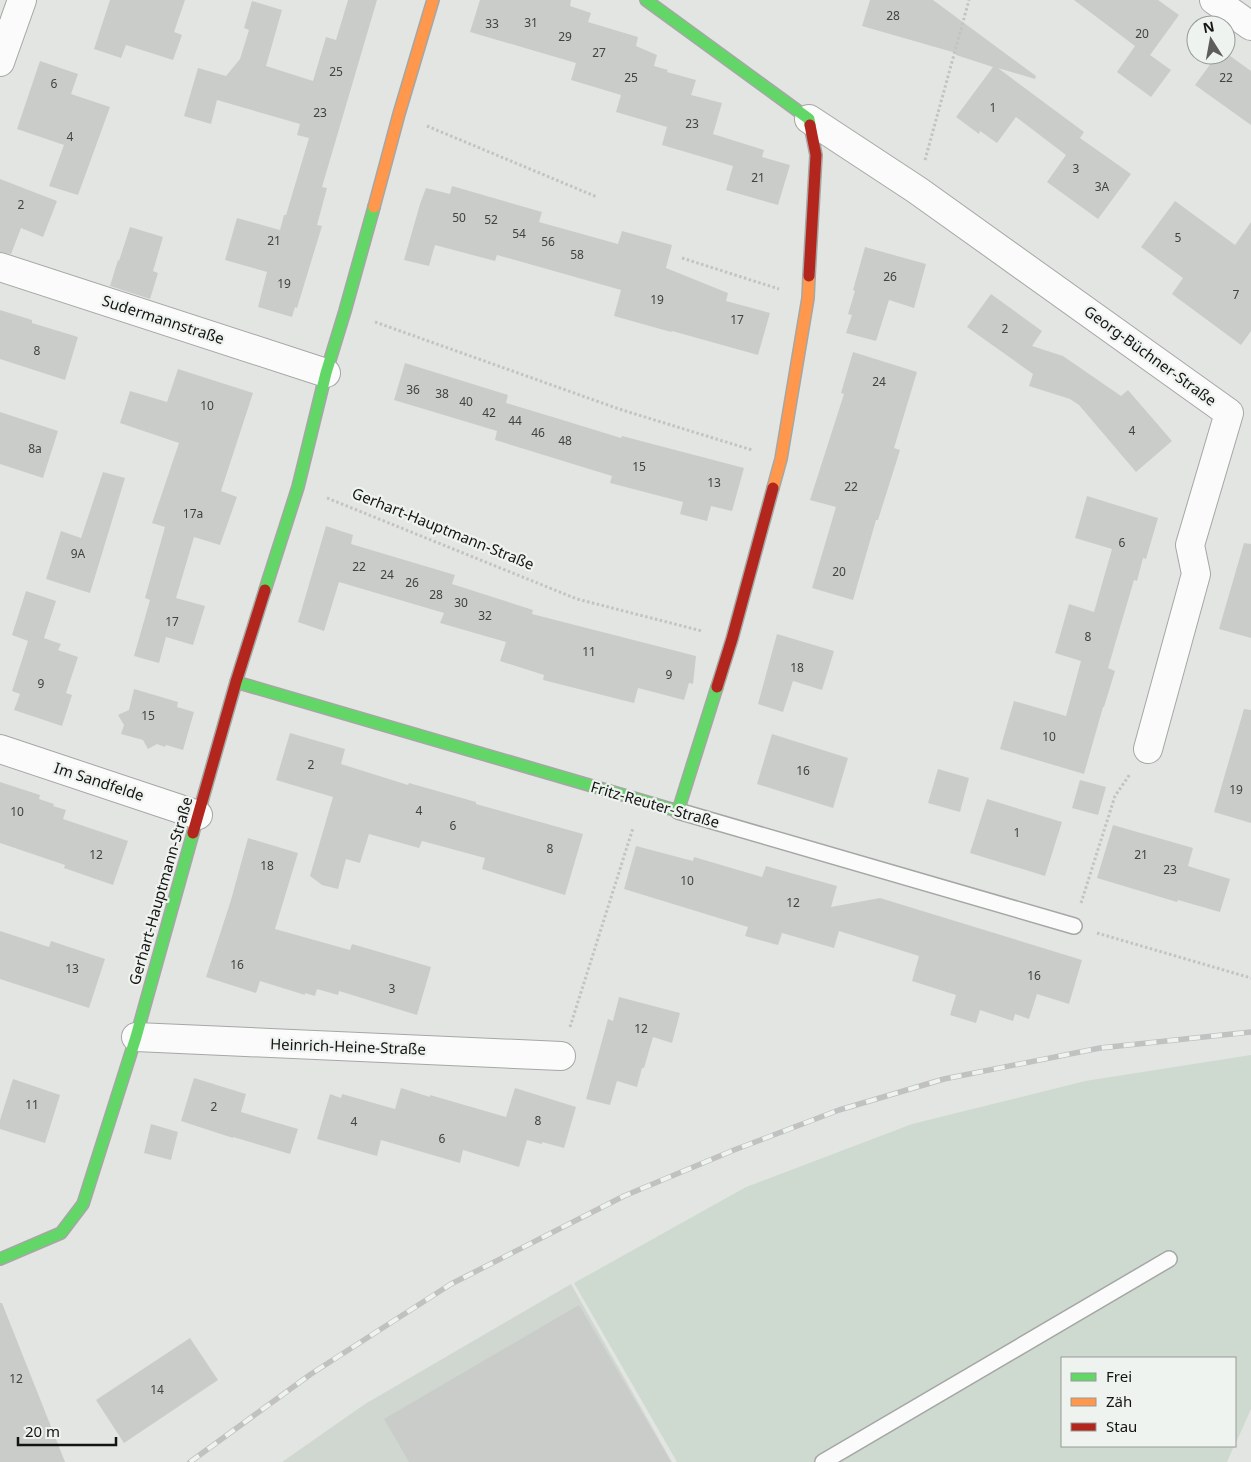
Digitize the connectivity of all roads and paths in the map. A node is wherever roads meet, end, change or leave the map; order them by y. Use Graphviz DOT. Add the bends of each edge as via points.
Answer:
graph roads {
  1 [pos="22,0"];
  2 [pos="433,0"];
  3 [pos="646,0"];
  4 [pos="968,0"];
  5 [pos="1214,0"];
  6 [pos="1251,26"];
  7 [pos="0,62"];
  8 [pos="399,114"];
  9 [pos="809,119"];
  10 [pos="917,190"];
  11 [pos="597,197"];
  12 [pos="682,258"];
  13 [pos="0,266"];
  14 [pos="808,298"];
  15 [pos="345,311"];
  16 [pos="326,373"];
  17 [pos="781,458"];
  18 [pos="298,487"];
  19 [pos="732,639"];
  20 [pos="236,682"];
  21 [pos="1148,748"];
  22 [pos="0,749"];
  23 [pos="641,801"];
  24 [pos="678,812"];
  25 [pos="198,815"];
  26 [pos="1074,926"];
  27 [pos="1251,978"];
  28 [pos="136,1038"];
  29 [pos="561,1056"];
  30 [pos="0,1259"];
  31 [pos="1169,1259"];
  32 [pos="823,1462"];
  1 -- 7 [label="street"];
  2 -- 8 [label="street, Gerhart-Hauptmann-Straße"];
  3 -- 9 [label="street"];
  4 -- 10 [label="path"];
  5 -- 6 [label="street"];
  8 -- 11 [label="path"];
  8 -- 15 [label="street, Gerhart-Hauptmann-Straße"];
  9 -- 10 [label="street, Georg-Büchner-Straße"];
  9 -- 14 [label="street" via="816,155"];
  10 -- 21 [label="street, Georg-Büchner-Straße" via="1229,413 1190,545 1196,574"];
  12 -- 14 [label="path"];
  13 -- 16 [label="street, Sudermannstraße"];
  14 -- 17 [label="street"];
  15 -- 16 [label="street, Gerhart-Hauptmann-Straße"];
  15 -- 17 [label="path" via="619,409"];
  16 -- 18 [label="street, Gerhart-Hauptmann-Straße"];
  17 -- 19 [label="street"];
  18 -- 19 [label="path, Gerhart-Hauptmann-Straße" via="577,599"];
  18 -- 20 [label="street, Gerhart-Hauptmann-Straße"];
  19 -- 24 [label="street"];
  20 -- 23 [label="street, Fritz-Reuter-Straße"];
  20 -- 25 [label="street, Gerhart-Hauptmann-Straße"];
  21 -- 26 [label="path" via="1115,796"];
  22 -- 25 [label="street, Im Sandfelde"];
  23 -- 24 [label="street, Fritz-Reuter-Straße"];
  23 -- 29 [label="path"];
  24 -- 26 [label="lane, Fritz-Reuter-Straße"];
  25 -- 28 [label="street, Gerhart-Hauptmann-Straße"];
  26 -- 27 [label="path"];
  28 -- 29 [label="street, Heinrich-Heine-Straße"];
  28 -- 30 [label="street, Gerhart-Hauptmann-Straße" via="83,1204 61,1233"];
  31 -- 32 [label="lane"];
}
